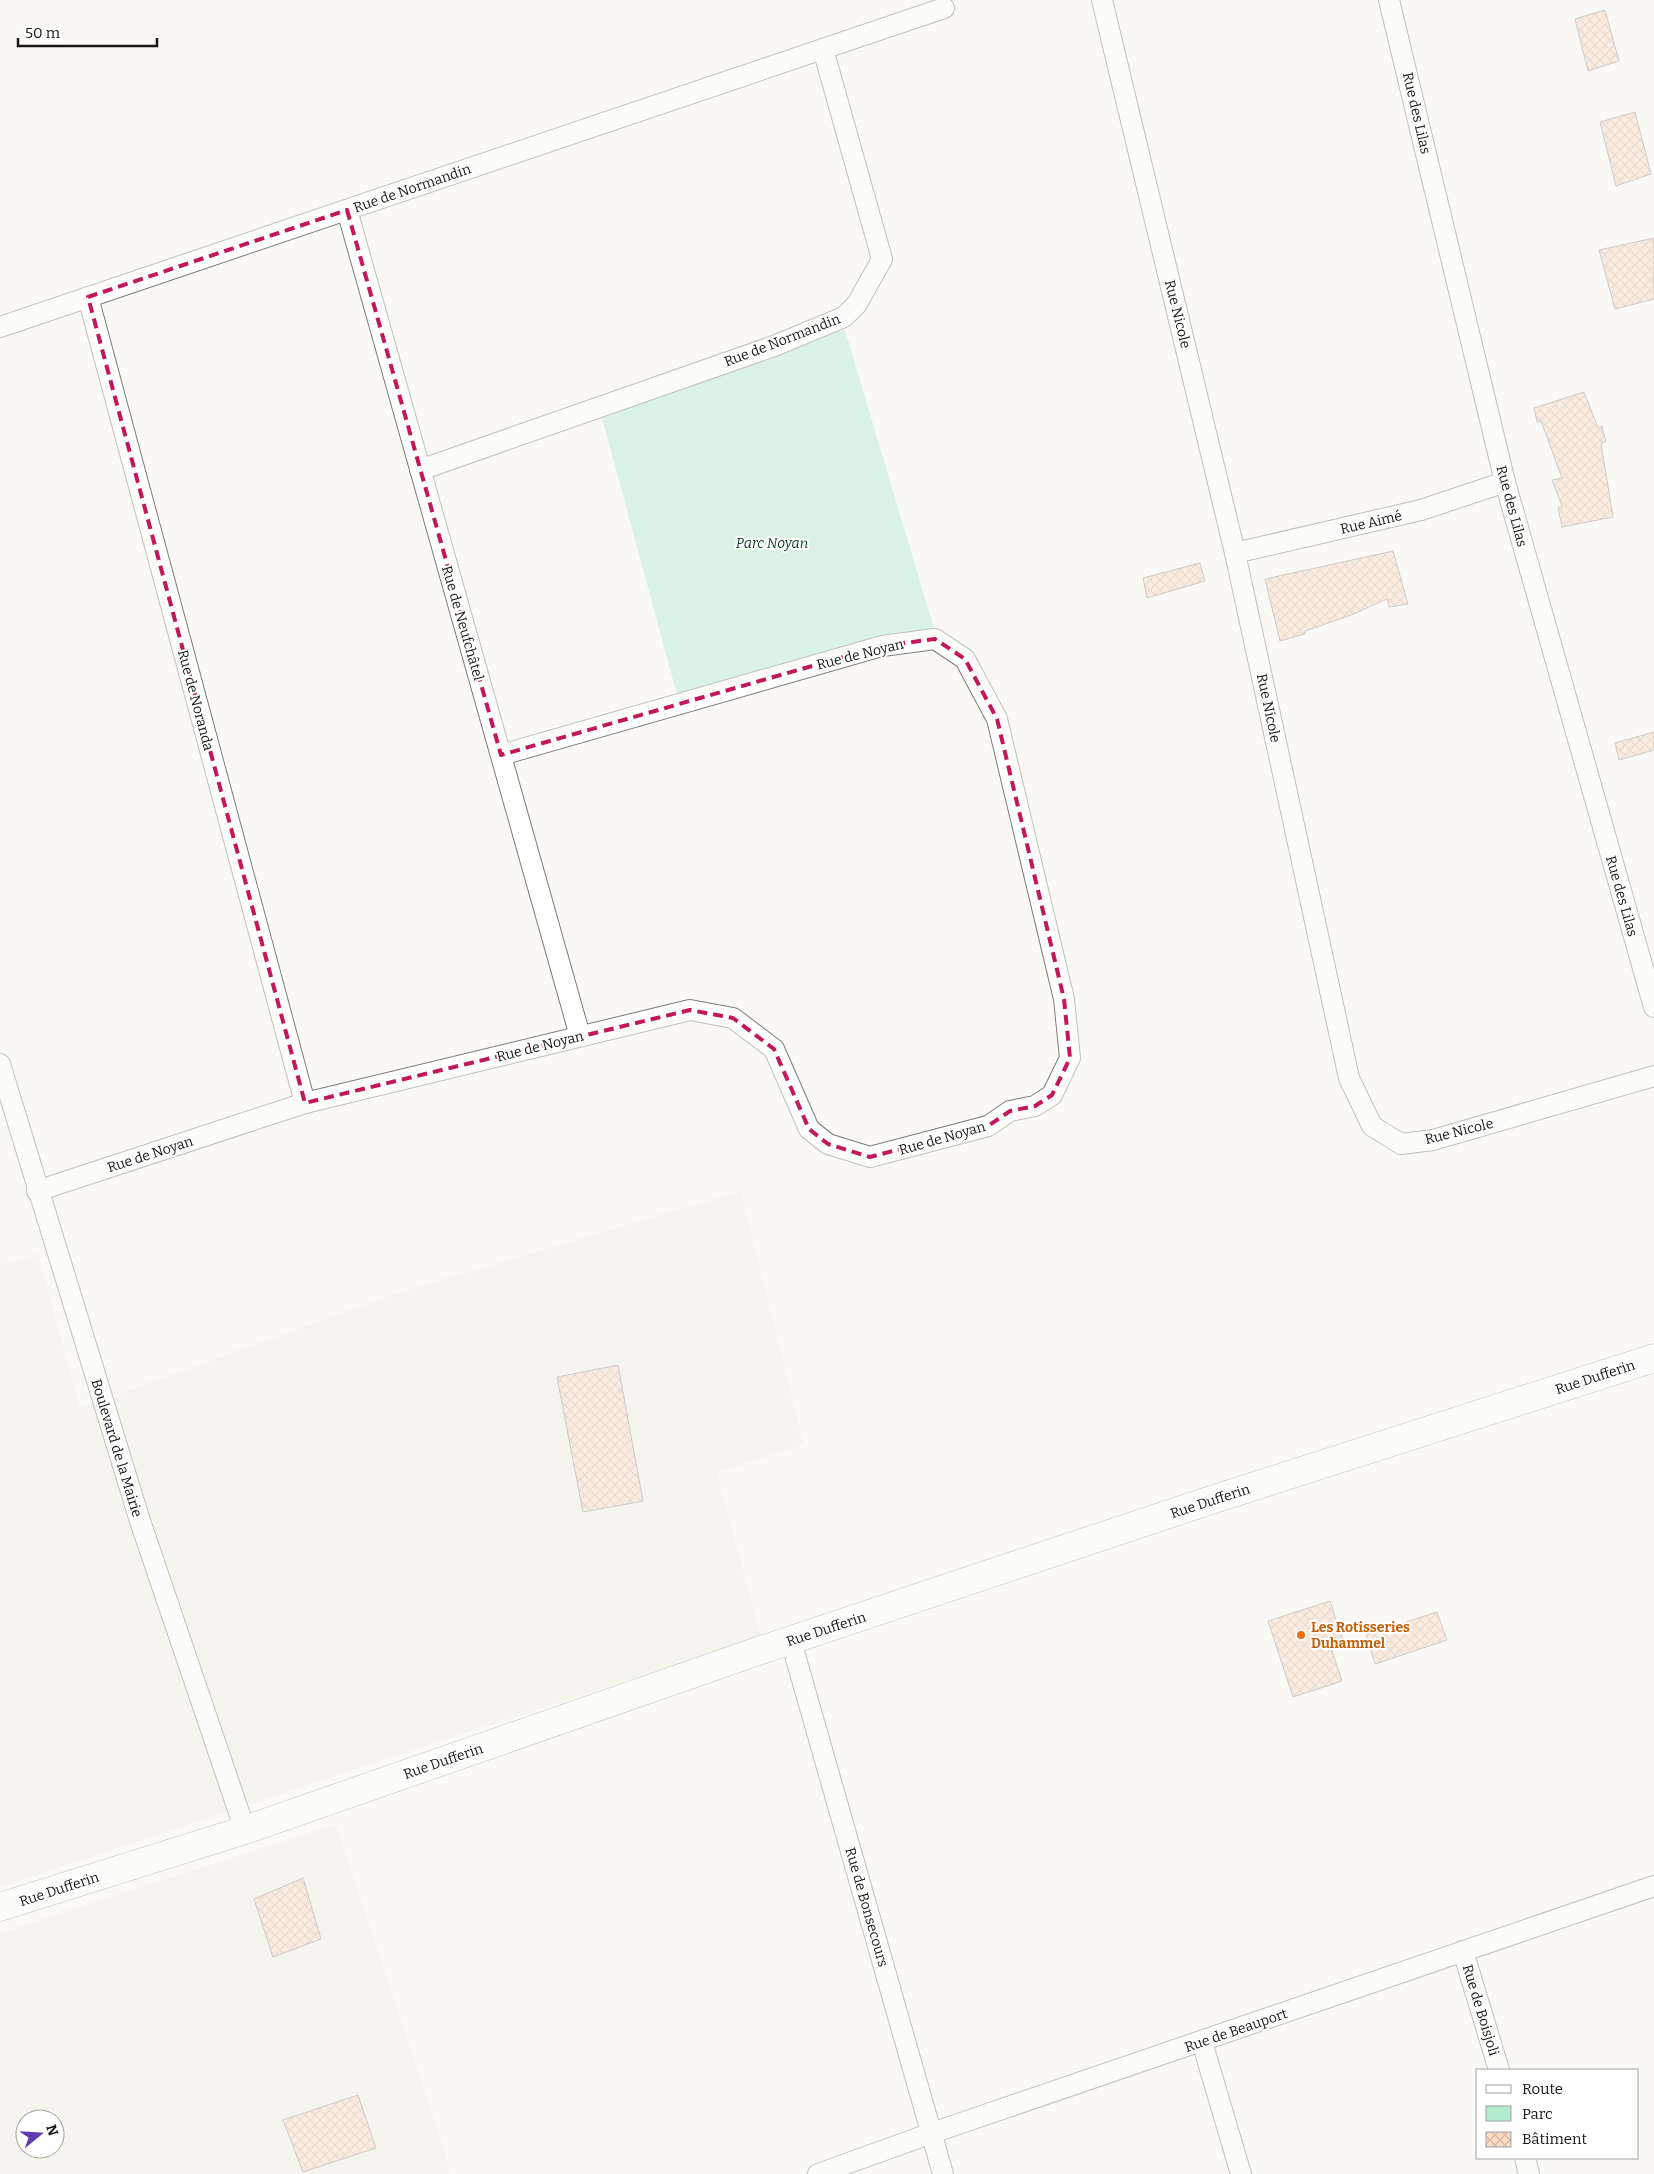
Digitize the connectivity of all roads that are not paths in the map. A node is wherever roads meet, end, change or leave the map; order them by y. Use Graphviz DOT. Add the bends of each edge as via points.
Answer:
graph roads {
  1 [pos="1102,0"];
  2 [pos="1390,0"];
  3 [pos="944,8"];
  4 [pos="823,49"];
  5 [pos="347,210"];
  6 [pos="88,297"];
  7 [pos="0,327"];
  8 [pos="420,470"];
  9 [pos="1505,482"];
  10 [pos="1236,553"];
  11 [pos="500,755"];
  12 [pos="1654,1007"];
  13 [pos="580,1036"];
  14 [pos="0,1064"];
  15 [pos="1654,1076"];
  16 [pos="305,1103"];
  17 [pos="38,1191"];
  18 [pos="1654,1358"];
  19 [pos="791,1640"];
  20 [pos="245,1830"];
  21 [pos="1654,1886"];
  22 [pos="0,1907"];
  23 [pos="1463,1951"];
  24 [pos="1202,2042"];
  25 [pos="1499,2069"];
  26 [pos="932,2133"];
  27 [pos="1525,2159"];
  28 [pos="818,2174"];
  29 [pos="944,2174"];
  30 [pos="1241,2174"];
  31 [pos="1530,2174"];
  1 -- 10 [label="street, Rue Nicole"];
  2 -- 9 [label="street, Rue des Lilas"];
  3 -- 4 [label="street, Rue de Normandin"];
  4 -- 5 [label="street, Rue de Normandin"];
  4 -- 8 [label="street, Rue de Normandin" via="882,259 858,304 844,317 774,346"];
  5 -- 6 [label="street, Rue de Normandin"];
  5 -- 8 [label="street, Rue de Neufchâtel"];
  6 -- 7 [label="street, Rue de Normandin"];
  6 -- 16 [label="street, Rue de Noranda"];
  8 -- 11 [label="street, Rue de Neufchâtel"];
  9 -- 10 [label="street, Rue Aimé" via="1421,510"];
  9 -- 12 [label="street, Rue des Lilas"];
  10 -- 15 [label="street, Rue Nicole" via="1349,1078 1372,1126 1400,1144 1433,1140"];
  11 -- 13 [label="street, Rue de Neufchâtel"];
  11 -- 13 [label="street, Rue de Noyan" via="882,646 935,639 965,659 997,719 1064,999 1070,1058 1052,1095 1035,1106 1010,1111 988,1126 870,1158 828,1144 809,1129 774,1049 733,1018 690,1010"];
  13 -- 16 [label="street, Rue de Noyan"];
  14 -- 17 [label="street, Boulevard de la Mairie"];
  16 -- 17 [label="street, Rue de Noyan"];
  17 -- 20 [label="street, Boulevard de la Mairie" via="140,1521"];
  18 -- 19 [label="main road, Rue Dufferin" via="1208,1501"];
  19 -- 20 [label="main road, Rue Dufferin"];
  19 -- 26 [label="street, Rue de Bonsecours"];
  20 -- 22 [label="main road, Rue Dufferin"];
  21 -- 23 [label="street, Rue de Beauport"];
  23 -- 24 [label="street, Rue de Beauport"];
  23 -- 25 [label="street, Rue de Boisjoli"];
  24 -- 26 [label="street, Rue de Beauport"];
  24 -- 30 [label="street"];
  26 -- 28 [label="street, Rue de Beauport"];
  26 -- 29 [label="street, Rue de Bonsecours"];
  27 -- 31 [label="street"];
}
